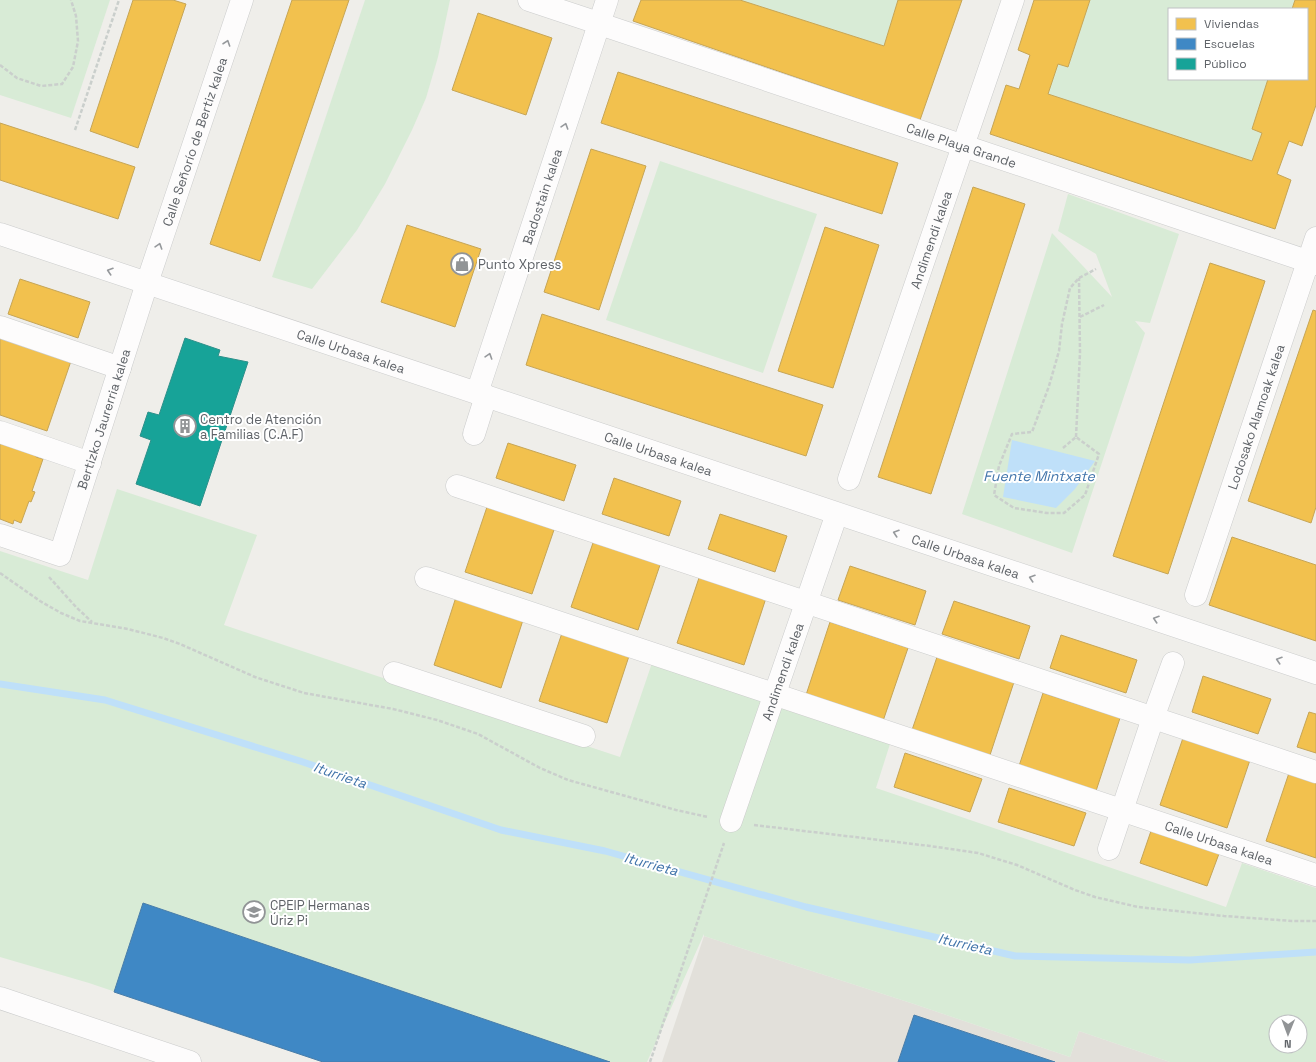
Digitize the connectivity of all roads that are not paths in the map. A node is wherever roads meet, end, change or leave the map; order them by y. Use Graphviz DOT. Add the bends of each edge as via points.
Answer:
graph roads {
  1 [pos="242,0"];
  2 [pos="529,0"];
  3 [pos="607,0"];
  4 [pos="1013,0"];
  5 [pos="964,146"];
  6 [pos="0,234"];
  7 [pos="1316,238"];
  8 [pos="1312,262"];
  9 [pos="147,283"];
  10 [pos="0,327"];
  11 [pos="120,368"];
  12 [pos="481,394"];
  13 [pos="0,432"];
  14 [pos="474,434"];
  15 [pos="90,463"];
  16 [pos="849,479"];
  17 [pos="457,486"];
  18 [pos="834,522"];
  19 [pos="0,535"];
  20 [pos="426,578"];
  21 [pos="1196,595"];
  22 [pos="807,602"];
  23 [pos="1173,663"];
  24 [pos="394,673"];
  25 [pos="1316,673"];
  26 [pos="775,694"];
  27 [pos="1153,718"];
  28 [pos="584,736"];
  29 [pos="1316,772"];
  30 [pos="1122,810"];
  31 [pos="731,821"];
  32 [pos="1109,849"];
  33 [pos="1316,875"];
  34 [pos="0,998"];
  35 [pos="190,1062"];
  9 -- 1 [label="street, Calle Señorío de Bertiz kalea, one-way"];
  2 -- 5 [label="street, Calle Playa Grande"];
  12 -- 3 [label="street, Badostain kalea, one-way"];
  4 -- 5 [label="street, Andimendi kalea"];
  5 -- 8 [label="street, Calle Playa Grande"];
  5 -- 16 [label="street, Andimendi kalea"];
  9 -- 6 [label="street, Calle Urbasa kalea, one-way"];
  7 -- 8 [label="street, Lodosako Alamoak kalea"];
  8 -- 21 [label="street, Lodosako Alamoak kalea"];
  9 -- 11 [label="street, Bertizko Jaurerria kalea"];
  9 -- 12 [label="street, Calle Urbasa kalea"];
  10 -- 11 [label="street"];
  11 -- 15 [label="street, Bertizko Jaurerria kalea"];
  12 -- 14 [label="street, Badostain kalea"];
  25 -- 12 [label="street, Calle Urbasa kalea, one-way"];
  13 -- 15 [label="street"];
  15 -- 19 [label="street, Bertizko Jaurerria kalea" via="60,555"];
  17 -- 22 [label="street"];
  18 -- 22 [label="street, Andimendi kalea"];
  20 -- 26 [label="street, Calle Urbasa kalea"];
  22 -- 26 [label="street, Andimendi kalea"];
  22 -- 27 [label="street"];
  23 -- 27 [label="street"];
  24 -- 28 [label="street"];
  26 -- 30 [label="street, Calle Urbasa kalea"];
  26 -- 31 [label="street, Andimendi kalea"];
  27 -- 29 [label="street"];
  27 -- 30 [label="street"];
  30 -- 32 [label="street"];
  30 -- 33 [label="street, Calle Urbasa kalea"];
  34 -- 35 [label="street"];
}
